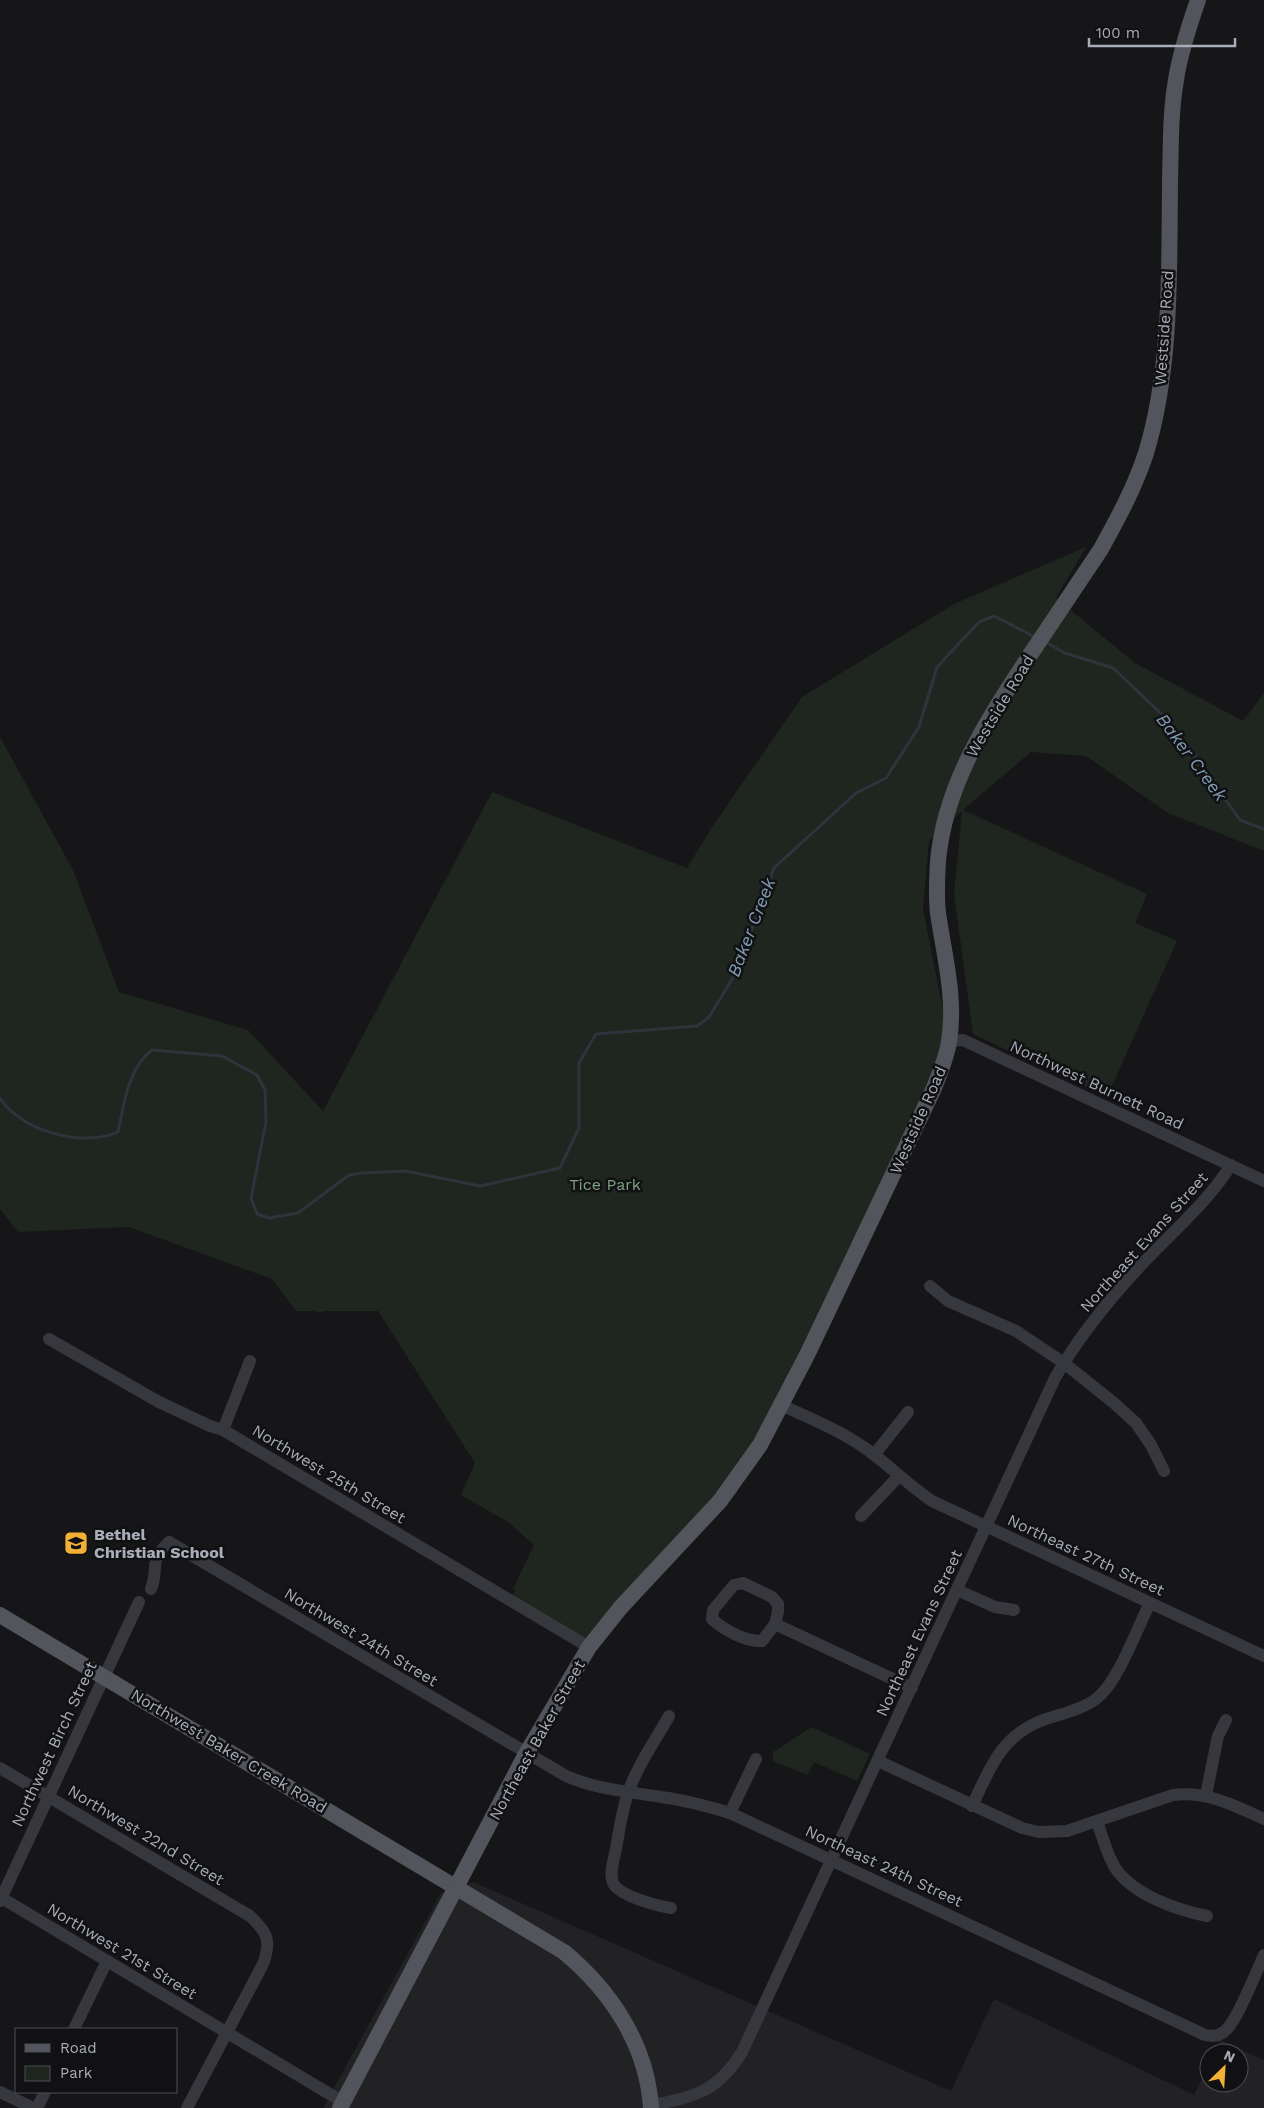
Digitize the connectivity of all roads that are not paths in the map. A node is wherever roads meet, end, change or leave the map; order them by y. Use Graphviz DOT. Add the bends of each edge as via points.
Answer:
graph roads {
  1 [pos="1198,0"];
  2 [pos="949,1041"];
  3 [pos="1230,1165"];
  4 [pos="1264,1180"];
  5 [pos="930,1286"];
  6 [pos="49,1339"];
  7 [pos="250,1360"];
  8 [pos="1064,1363"];
  9 [pos="781,1405"];
  10 [pos="908,1412"];
  11 [pos="223,1430"];
  12 [pos="874,1455"];
  13 [pos="1164,1471"];
  14 [pos="899,1476"];
  15 [pos="861,1516"];
  16 [pos="986,1527"];
  17 [pos="151,1589"];
  18 [pos="957,1590"];
  19 [pos="139,1602"];
  20 [pos="1150,1603"];
  21 [pos="1014,1610"];
  22 [pos="0,1615"];
  23 [pos="775,1624"];
  24 [pos="589,1647"];
  25 [pos="1264,1656"];
  26 [pos="105,1677"];
  27 [pos="912,1688"];
  28 [pos="669,1716"];
  29 [pos="1226,1720"];
  30 [pos="526,1754"];
  31 [pos="756,1759"];
  32 [pos="878,1761"];
  33 [pos="0,1768"];
  34 [pos="628,1792"];
  35 [pos="1206,1795"];
  36 [pos="49,1797"];
  37 [pos="972,1806"];
  38 [pos="730,1813"];
  39 [pos="1264,1820"];
  40 [pos="1097,1822"];
  41 [pos="832,1859"];
  42 [pos="458,1888"];
  43 [pos="0,1898"];
  44 [pos="671,1908"];
  45 [pos="1207,1916"];
  46 [pos="1264,1955"];
  47 [pos="107,1961"];
  48 [pos="74,2028"];
  49 [pos="226,2033"];
  50 [pos="0,2092"];
  51 [pos="44,2093"];
  52 [pos="342,2105"];
  53 [pos="651,2107"];
  54 [pos="33,2108"];
  55 [pos="37,2108"];
  56 [pos="187,2108"];
  1 -- 2 [label="main road, Westside Road" via="1180,60 1172,106 1168,283 1159,392 1150,437 1135,483 1100,549 1010,684 977,740 961,773 948,812 938,858 937,900 950,988"];
  2 -- 3 [label="street, Northwest Burnett Road" via="962,1040"];
  2 -- 9 [label="main road, Westside Road" via="944,1063 924,1112"];
  3 -- 4 [label="street, Northwest Burnett Road"];
  3 -- 8 [label="street, Northeast Evans Street" via="1201,1206 1109,1303"];
  5 -- 8 [label="street" via="948,1301 1016,1331"];
  6 -- 11 [label="street, Northwest 25th Street" via="159,1402"];
  7 -- 11 [label="street"];
  8 -- 13 [label="street" via="1136,1423"];
  8 -- 16 [label="street, Northeast Evans Street"];
  9 -- 12 [label="street, Northeast 27th Street" via="846,1436"];
  9 -- 24 [label="main road, Northeast Baker Street" via="731,1487 621,1607"];
  10 -- 12 [label="street"];
  11 -- 24 [label="street, Northwest 25th Street"];
  12 -- 14 [label="street, Northeast 27th Street"];
  14 -- 15 [label="street"];
  14 -- 16 [label="street, Northeast 27th Street" via="932,1501"];
  16 -- 18 [label="street, Northeast Evans Street"];
  16 -- 20 [label="street, Northeast 27th Street"];
  17 -- 30 [label="street, Northwest 24th Street" via="154,1562 169,1542"];
  18 -- 21 [label="street" via="995,1607"];
  18 -- 27 [label="street, Northeast Evans Street"];
  19 -- 26 [label="street, Northwest Birch Street"];
  20 -- 25 [label="street, Northeast 27th Street"];
  20 -- 37 [label="street" via="1109,1686 1086,1705 1025,1728 1012,1738 995,1760"];
  22 -- 26 [label="main road, Northwest Baker Creek Road"];
  23 -- 23 [label="street" via="778,1604 772,1597 743,1583 734,1585 713,1610 712,1619 719,1626 752,1642 762,1641"];
  23 -- 27 [label="street"];
  24 -- 30 [label="main road, Northeast Baker Street"];
  26 -- 36 [label="street, Northwest Birch Street"];
  26 -- 42 [label="main road, Northwest Baker Creek Road"];
  27 -- 32 [label="street, Northeast Evans Street"];
  28 -- 34 [label="street"];
  29 -- 35 [label="street" via="1218,1736"];
  30 -- 34 [label="street, Northeast 24th Street" via="585,1784"];
  30 -- 42 [label="main road, Northeast Baker Street"];
  31 -- 38 [label="street"];
  32 -- 37 [label="street"];
  32 -- 41 [label="street, Northeast Evans Street"];
  33 -- 36 [label="street, Northwest 22nd Street"];
  34 -- 38 [label="street, Northeast 24th Street"];
  34 -- 44 [label="street" via="612,1870 613,1883 653,1905"];
  35 -- 39 [label="street"];
  35 -- 40 [label="street" via="1174,1795"];
  36 -- 43 [label="street, Northwest Birch Street"];
  36 -- 49 [label="street, Northwest 22nd Street" via="250,1916 261,1926 268,1938 264,1964"];
  37 -- 40 [label="street" via="1039,1832 1067,1831"];
  38 -- 41 [label="street, Northeast 24th Street"];
  40 -- 45 [label="street" via="1114,1867 1123,1879 1138,1890 1183,1911"];
  41 -- 46 [label="street, Northeast 24th Street" via="1211,2037 1231,2025"];
  41 -- 53 [label="street, Northeast Evans Street" via="732,2068 717,2084 699,2094"];
  42 -- 52 [label="main road, Northeast Baker Street"];
  42 -- 53 [label="main road, Northwest Baker Creek Road" via="564,1952 600,1986 631,2032"];
  43 -- 47 [label="street, Northwest 21st Street"];
  47 -- 48 [label="street"];
  47 -- 49 [label="street, Northwest 21st Street"];
  49 -- 52 [label="street, Northwest 21st Street"];
  49 -- 56 [label="street"];
  50 -- 54 [label="street"];
  51 -- 55 [label="street"];
}
